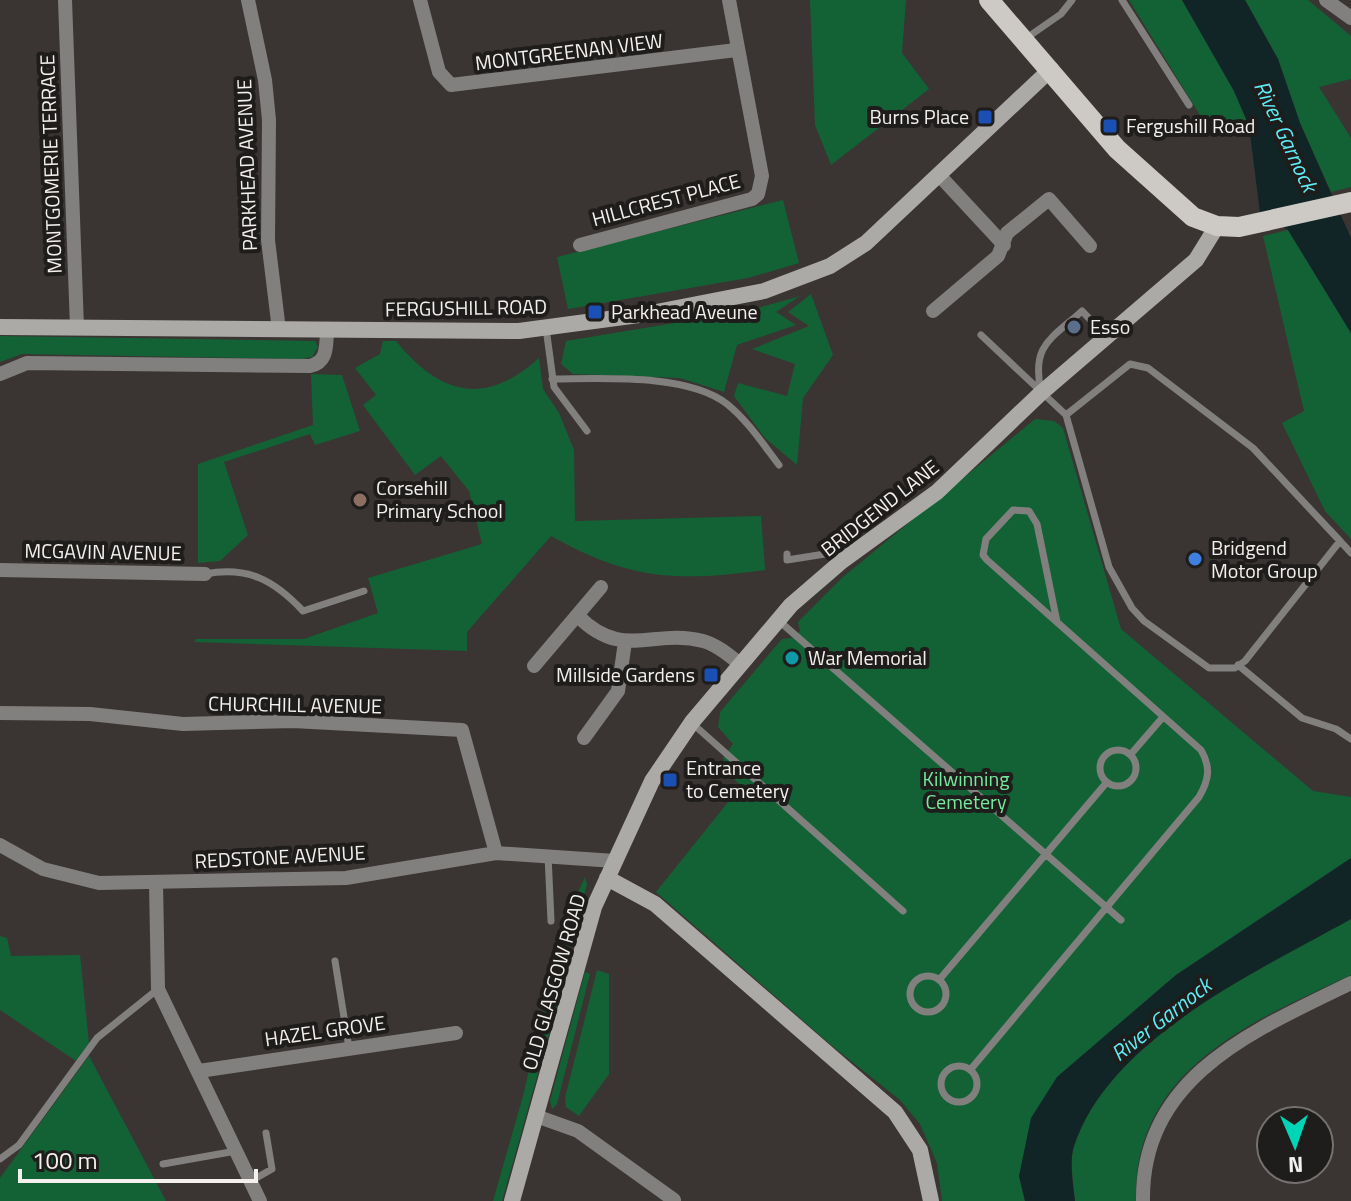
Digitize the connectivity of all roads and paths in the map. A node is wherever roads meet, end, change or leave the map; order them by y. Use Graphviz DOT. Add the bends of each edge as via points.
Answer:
graph roads {
  1 [pos="65,0"];
  2 [pos="248,0"];
  3 [pos="420,0"];
  4 [pos="729,0"];
  5 [pos="989,0"];
  6 [pos="1072,0"];
  7 [pos="1122,0"];
  8 [pos="1326,0"];
  9 [pos="1350,16"];
  10 [pos="1024,39"];
  11 [pos="736,50"];
  12 [pos="1051,69"];
  13 [pos="1189,105"];
  14 [pos="939,175"];
  15 [pos="1351,202"];
  16 [pos="1217,226"];
  17 [pos="580,245"];
  18 [pos="1004,245"];
  19 [pos="1090,246"];
  20 [pos="933,311"];
  21 [pos="0,327"];
  22 [pos="77,327"];
  23 [pos="546,328"];
  24 [pos="279,330"];
  25 [pos="327,331"];
  26 [pos="981,335"];
  27 [pos="1106,336"];
  28 [pos="0,374"];
  29 [pos="552,379"];
  30 [pos="1041,393"];
  31 [pos="1066,415"];
  32 [pos="587,431"];
  33 [pos="779,465"];
  34 [pos="1340,541"];
  35 [pos="1351,553"];
  36 [pos="787,554"];
  37 [pos="842,561"];
  38 [pos="0,570"];
  39 [pos="205,574"];
  40 [pos="601,587"];
  41 [pos="364,591"];
  42 [pos="578,616"];
  43 [pos="778,620"];
  44 [pos="1057,622"];
  45 [pos="625,642"];
  46 [pos="740,664"];
  47 [pos="1238,665"];
  48 [pos="534,666"];
  49 [pos="0,713"];
  50 [pos="1163,717"];
  51 [pos="692,722"];
  52 [pos="584,738"];
  53 [pos="1351,739"];
  54 [pos="1131,754"];
  55 [pos="1107,782"];
  56 [pos="0,845"];
  57 [pos="496,853"];
  58 [pos="1046,854"];
  59 [pos="548,855"];
  60 [pos="615,861"];
  61 [pos="607,878"];
  62 [pos="156,883"];
  63 [pos="1106,908"];
  64 [pos="903,911"];
  65 [pos="1121,920"];
  66 [pos="551,921"];
  67 [pos="335,961"];
  68 [pos="939,980"];
  69 [pos="1351,983"];
  70 [pos="158,989"];
  71 [pos="456,1033"];
  72 [pos="349,1048"];
  73 [pos="971,1069"];
  74 [pos="199,1071"];
  75 [pos="536,1116"];
  76 [pos="266,1133"];
  77 [pos="236,1151"];
  78 [pos="0,1159"];
  79 [pos="163,1164"];
  80 [pos="250,1181"];
  81 [pos="674,1200"];
  82 [pos="260,1201"];
  83 [pos="512,1201"];
  84 [pos="931,1201"];
  85 [pos="1143,1201"];
  1 -- 22 [label="street, MONTGOMERIE TERRACE"];
  2 -- 24 [label="street, PARKHEAD AVENUE" via="266,94 268,240"];
  3 -- 11 [label="street, MONTGREENAN VIEW" via="439,72 451,85"];
  4 -- 11 [label="street, HILLCREST PLACE"];
  5 -- 10 [label="main road"];
  6 -- 10 [label="lane"];
  7 -- 13 [label="lane"];
  8 -- 9 [label="street"];
  10 -- 12 [label="main road"];
  11 -- 17 [label="street, HILLCREST PLACE" via="762,176 758,194"];
  12 -- 14 [label="main road, FERGUSHILL ROAD"];
  12 -- 16 [label="main road" via="1140,172 1181,209"];
  14 -- 18 [label="street"];
  14 -- 23 [label="main road, FERGUSHILL ROAD" via="866,243 793,281 731,299"];
  15 -- 16 [label="main road" via="1258,225"];
  16 -- 27 [label="main road, BRIDGEND LANE" via="1196,260"];
  18 -- 19 [label="street" via="1007,233 1049,199"];
  18 -- 20 [label="street"];
  21 -- 22 [label="main road, FERGUSHILL ROAD"];
  22 -- 24 [label="main road, FERGUSHILL ROAD"];
  23 -- 25 [label="main road, FERGUSHILL ROAD"];
  23 -- 29 [label="lane"];
  24 -- 25 [label="main road, FERGUSHILL ROAD"];
  25 -- 28 [label="street" via="325,355 310,366 27,363"];
  26 -- 30 [label="lane"];
  27 -- 30 [label="main road, BRIDGEND LANE"];
  27 -- 30 [label="lane" via="1082,311 1039,352"];
  29 -- 32 [label="lane"];
  29 -- 33 [label="lane" via="615,379 700,390 726,403"];
  30 -- 31 [label="lane"];
  30 -- 37 [label="main road, BRIDGEND LANE" via="937,492"];
  31 -- 34 [label="lane" via="1130,364 1148,368 1253,448"];
  31 -- 47 [label="lane" via="1109,567 1132,608 1209,668"];
  34 -- 35 [label="lane"];
  34 -- 47 [label="lane"];
  36 -- 37 [label="lane" via="787,560 825,554"];
  37 -- 43 [label="main road, BRIDGEND LANE"];
  38 -- 39 [label="street, MCGAVIN AVENUE"];
  39 -- 41 [label="lane" via="235,569 283,590 303,611"];
  40 -- 42 [label="street"];
  42 -- 45 [label="street" via="603,637"];
  42 -- 48 [label="street"];
  43 -- 46 [label="main road, BRIDGEND LANE"];
  43 -- 58 [label="lane"];
  44 -- 44 [label="lane" via="1037,524 1029,511 1013,510 985,540 983,555"];
  44 -- 50 [label="lane"];
  45 -- 46 [label="street" via="698,640 715,645"];
  45 -- 52 [label="street" via="618,691"];
  46 -- 51 [label="main road, BRIDGEND LANE"];
  47 -- 53 [label="lane" via="1302,718"];
  49 -- 57 [label="street, CHURCHILL AVENUE" via="90,714 183,724 293,721 462,730"];
  50 -- 54 [label="lane"];
  50 -- 63 [label="lane" via="1201,750 1207,781"];
  51 -- 60 [label="main road, BRIDGEND LANE" via="652,781"];
  51 -- 64 [label="lane"];
  54 -- 55 [label="lane" via="1137,770 1132,781 1121,786"];
  54 -- 55 [label="lane" via="1119,749 1103,757 1100,770"];
  55 -- 58 [label="lane"];
  56 -- 62 [label="street, REDSTONE AVENUE" via="43,869 80,880"];
  57 -- 59 [label="street, REDSTONE AVENUE"];
  57 -- 62 [label="street, REDSTONE AVENUE" via="346,878"];
  58 -- 63 [label="lane"];
  58 -- 68 [label="lane"];
  59 -- 60 [label="street, REDSTONE AVENUE"];
  59 -- 66 [label="lane"];
  60 -- 61 [label="main road, OLD GLASGOW ROAD"];
  61 -- 75 [label="main road, OLD GLASGOW ROAD" via="594,907"];
  61 -- 84 [label="main road" via="665,912 895,1112 920,1150"];
  62 -- 70 [label="street"];
  63 -- 65 [label="lane"];
  63 -- 73 [label="lane"];
  67 -- 72 [label="lane"];
  68 -- 68 [label="lane" via="946,989 942,1006 932,1012 915,1008 909,997 911,985 921,977"];
  69 -- 85 [label="street" via="1218,1054 1183,1089 1157,1124 1147,1154"];
  70 -- 74 [label="street"];
  70 -- 78 [label="lane" via="97,1038 19,1145"];
  71 -- 72 [label="street, HAZEL GROVE"];
  72 -- 74 [label="street, HAZEL GROVE"];
  73 -- 73 [label="lane" via="978,1084 973,1095 963,1102 947,1098 941,1087 943,1074 959,1065"];
  74 -- 77 [label="street"];
  75 -- 81 [label="street" via="578,1131"];
  75 -- 83 [label="main road, OLD GLASGOW ROAD"];
  76 -- 80 [label="lane" via="272,1169"];
  77 -- 79 [label="lane"];
  77 -- 80 [label="street"];
  80 -- 82 [label="street"];
}
